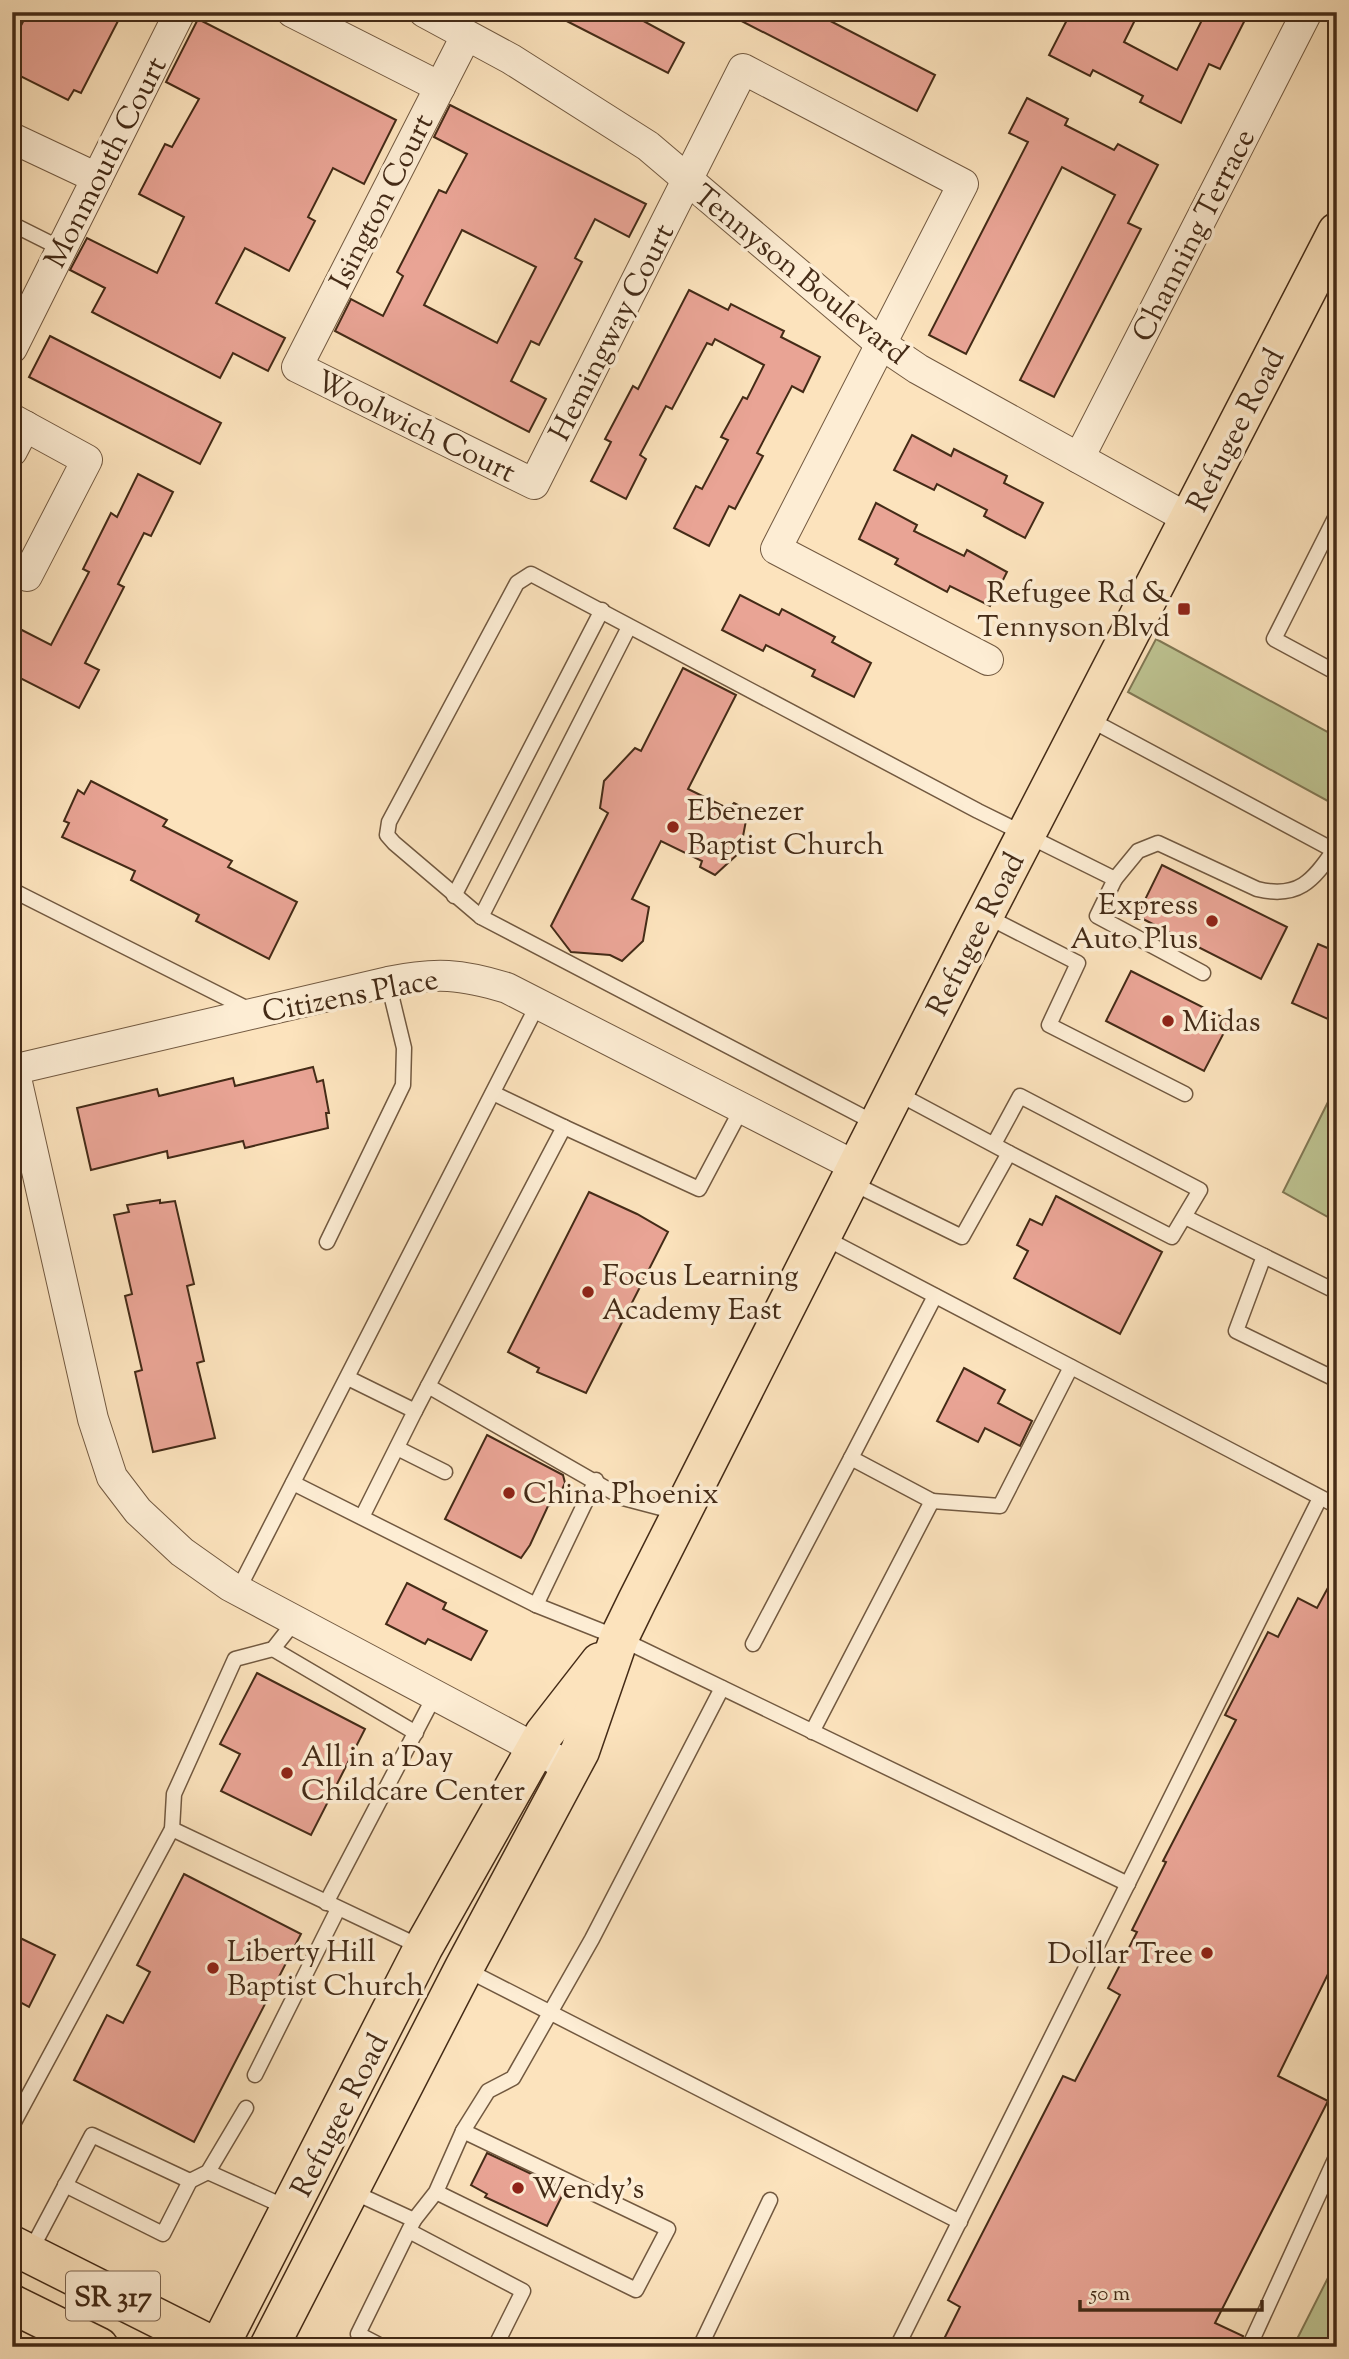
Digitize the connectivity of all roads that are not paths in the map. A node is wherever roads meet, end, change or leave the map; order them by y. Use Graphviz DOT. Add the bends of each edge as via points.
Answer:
graph roads {
  1 [pos="180,12"];
  2 [pos="292,12"];
  3 [pos="424,12"];
  4 [pos="1307,12"];
  5 [pos="466,36"];
  6 [pos="440,87"];
  7 [pos="12,138"];
  8 [pos="97,178"];
  9 [pos="687,180"];
  10 [pos="12,224"];
  11 [pos="1337,232"];
  12 [pos="62,249"];
  13 [pos="881,344"];
  14 [pos="12,348"];
  15 [pos="297,367"];
  16 [pos="16,432"];
  17 [pos="1079,458"];
  18 [pos="534,484"];
  19 [pos="1337,514"];
  20 [pos="1189,519"];
  21 [pos="12,568"];
  22 [pos="602,610"];
  23 [pos="629,627"];
  24 [pos="988,660"];
  25 [pos="1337,673"];
  26 [pos="1086,717"];
  27 [pos="1025,835"];
  28 [pos="1335,851"];
  29 [pos="1115,879"];
  30 [pos="12,890"];
  31 [pos="454,896"];
  32 [pos="984,915"];
  33 [pos="481,917"];
  34 [pos="1203,973"];
  35 [pos="388,982"];
  36 [pos="538,1004"];
  37 [pos="254,1013"];
  38 [pos="13,1069"];
  39 [pos="493,1093"];
  40 [pos="1185,1094"];
  41 [pos="742,1108"];
  42 [pos="886,1108"];
  43 [pos="564,1127"];
  44 [pos="994,1144"];
  45 [pos="1009,1153"];
  46 [pos="853,1174"];
  47 [pos="1185,1217"];
  48 [pos="822,1236"];
  49 [pos="327,1242"];
  50 [pos="1264,1256"];
  51 [pos="1337,1292"];
  52 [pos="935,1296"];
  53 [pos="1071,1367"];
  54 [pos="348,1378"];
  55 [pos="1337,1380"];
  56 [pos="428,1386"];
  57 [pos="415,1411"];
  58 [pos="397,1448"];
  59 [pos="851,1458"];
  60 [pos="445,1472"];
  61 [pos="596,1480"];
  62 [pos="293,1483"];
  63 [pos="1320,1498"];
  64 [pos="932,1501"];
  65 [pos="1337,1506"];
  66 [pos="682,1513"];
  67 [pos="362,1517"];
  68 [pos="238,1590"];
  69 [pos="536,1605"];
  70 [pos="295,1621"];
  71 [pos="619,1638"];
  72 [pos="753,1644"];
  73 [pos="274,1649"];
  74 [pos="722,1688"];
  75 [pos="435,1696"];
  76 [pos="812,1731"];
  77 [pos="416,1733"];
  78 [pos="536,1748"];
  79 [pos="571,1768"];
  80 [pos="172,1829"];
  81 [pos="1128,1884"];
  82 [pos="332,1906"];
  83 [pos="423,1948"];
  84 [pos="464,1968"];
  85 [pos="548,2013"];
  86 [pos="255,2075"];
  87 [pos="18,2101"];
  88 [pos="246,2108"];
  89 [pos="12,2126"];
  90 [pos="463,2131"];
  91 [pos="1337,2155"];
  92 [pos="208,2172"];
  93 [pos="190,2181"];
  94 [pos="65,2185"];
  95 [pos="351,2191"];
  96 [pos="436,2192"];
  97 [pos="770,2200"];
  98 [pos="290,2210"];
  99 [pos="960,2222"];
  100 [pos="412,2226"];
  101 [pos="21,2249"];
  102 [pos="12,2304"];
  103 [pos="46,2335"];
  104 [pos="99,2347"];
  105 [pos="217,2347"];
  106 [pos="269,2347"];
  107 [pos="383,2347"];
  108 [pos="495,2347"];
  109 [pos="700,2347"];
  110 [pos="897,2347"];
  111 [pos="1249,2347"];
  1 -- 8 [label="street, Monmouth Court"];
  2 -- 6 [label="street"];
  3 -- 5 [label="street, Tennyson Boulevard"];
  4 -- 17 [label="street, Channing Terrace"];
  5 -- 6 [label="street, Isington Court"];
  5 -- 9 [label="street, Tennyson Boulevard" via="511,59 648,146"];
  6 -- 15 [label="street, Isington Court"];
  7 -- 8 [label="street"];
  8 -- 12 [label="street, Monmouth Court"];
  9 -- 13 [label="street, Tennyson Boulevard"];
  9 -- 13 [label="street, Hemingway Court" via="743,69 963,184"];
  9 -- 18 [label="street, Hemingway Court"];
  10 -- 12 [label="lane"];
  11 -- 20 [label="main road, Refugee Road"];
  12 -- 14 [label="street, Monmouth Court"];
  13 -- 17 [label="street, Tennyson Boulevard"];
  13 -- 24 [label="street" via="776,549"];
  15 -- 18 [label="street, Woolwich Court"];
  16 -- 21 [label="street" via="87,460 27,576"];
  17 -- 20 [label="street, Tennyson Boulevard"];
  19 -- 25 [label="lane" via="1274,639"];
  20 -- 26 [label="main road, Refugee Road"];
  22 -- 23 [label="lane"];
  22 -- 31 [label="lane"];
  22 -- 31 [label="lane" via="531,574 517,583 389,822 387,835 394,843"];
  23 -- 27 [label="lane"];
  23 -- 33 [label="lane"];
  26 -- 27 [label="main road, Refugee Road"];
  26 -- 28 [label="lane"];
  27 -- 29 [label="lane"];
  27 -- 32 [label="main road, Refugee Road"];
  28 -- 29 [label="lane" via="1315,878 1292,890 1257,889 1158,843 1138,851"];
  29 -- 34 [label="lane" via="1097,916"];
  30 -- 37 [label="lane"];
  31 -- 33 [label="lane"];
  32 -- 40 [label="lane" via="1078,963 1049,1025"];
  32 -- 42 [label="main road, Refugee Road"];
  33 -- 42 [label="lane"];
  35 -- 36 [label="street, Citizens Place" via="462,975 507,988"];
  35 -- 37 [label="street, Citizens Place"];
  35 -- 49 [label="lane" via="404,1048 403,1085"];
  36 -- 39 [label="lane"];
  36 -- 41 [label="street, Citizens Place"];
  37 -- 38 [label="street, Citizens Place"];
  38 -- 68 [label="street, Citizens Place" via="93,1419 112,1477 138,1511 182,1552"];
  39 -- 43 [label="lane"];
  39 -- 54 [label="lane"];
  41 -- 43 [label="lane" via="699,1189"];
  41 -- 46 [label="street, Citizens Place"];
  42 -- 44 [label="lane"];
  42 -- 46 [label="main road, Refugee Road"];
  43 -- 56 [label="lane"];
  44 -- 45 [label="lane"];
  44 -- 47 [label="lane" via="1020,1096 1200,1190"];
  45 -- 46 [label="lane" via="962,1237"];
  45 -- 47 [label="lane" via="1171,1237"];
  46 -- 48 [label="main road, Refugee Road"];
  47 -- 50 [label="lane"];
  48 -- 52 [label="lane"];
  48 -- 66 [label="main road, Refugee Road"];
  50 -- 51 [label="lane"];
  50 -- 55 [label="lane" via="1236,1331"];
  52 -- 53 [label="lane"];
  52 -- 59 [label="lane"];
  53 -- 63 [label="lane"];
  53 -- 64 [label="lane" via="1000,1506"];
  54 -- 57 [label="lane"];
  54 -- 62 [label="lane"];
  56 -- 57 [label="lane"];
  56 -- 61 [label="lane"];
  57 -- 58 [label="lane"];
  58 -- 60 [label="lane"];
  58 -- 67 [label="lane"];
  59 -- 64 [label="lane"];
  59 -- 72 [label="lane"];
  61 -- 66 [label="lane" via="623,1498"];
  61 -- 69 [label="lane"];
  62 -- 67 [label="lane"];
  62 -- 68 [label="lane"];
  63 -- 65 [label="lane"];
  63 -- 81 [label="lane"];
  64 -- 76 [label="lane"];
  66 -- 71 [label="main road, Refugee Road"];
  67 -- 69 [label="lane"];
  68 -- 70 [label="street, Citizens Place"];
  69 -- 71 [label="lane"];
  70 -- 73 [label="lane"];
  70 -- 75 [label="street, Citizens Place"];
  71 -- 74 [label="lane"];
  71 -- 78 [label="main road, Refugee Road"];
  71 -- 79 [label="main road, Refugee Road"];
  73 -- 77 [label="lane"];
  73 -- 80 [label="lane" via="235,1659 174,1794"];
  74 -- 76 [label="lane"];
  74 -- 85 [label="lane" via="592,1939"];
  75 -- 77 [label="lane"];
  75 -- 78 [label="street, Citizens Place"];
  76 -- 81 [label="lane"];
  77 -- 82 [label="lane"];
  78 -- 79 [label="street, Citizens Place"];
  78 -- 83 [label="main road, Refugee Road"];
  79 -- 84 [label="main road, Refugee Road"];
  80 -- 82 [label="lane"];
  80 -- 87 [label="lane"];
  81 -- 99 [label="lane"];
  82 -- 83 [label="lane"];
  82 -- 86 [label="lane"];
  83 -- 98 [label="main road, Refugee Road"];
  84 -- 85 [label="lane"];
  84 -- 95 [label="main road, Refugee Road"];
  85 -- 90 [label="lane" via="513,2078 488,2091"];
  85 -- 99 [label="lane"];
  87 -- 89 [label="lane"];
  88 -- 92 [label="lane"];
  90 -- 96 [label="lane"];
  90 -- 96 [label="lane" via="668,2229 636,2290"];
  91 -- 111 [label="lane"];
  92 -- 93 [label="lane"];
  92 -- 98 [label="lane"];
  93 -- 94 [label="lane" via="92,2134"];
  93 -- 94 [label="lane" via="163,2234"];
  94 -- 101 [label="lane"];
  95 -- 100 [label="lane"];
  95 -- 106 [label="main road, Refugee Road"];
  96 -- 100 [label="lane"];
  97 -- 109 [label="lane"];
  98 -- 105 [label="main road, Refugee Road"];
  99 -- 110 [label="lane"];
  100 -- 107 [label="lane" via="358,2334"];
  100 -- 108 [label="lane" via="523,2291"];
  101 -- 105 [label="main road, SR 317"];
  102 -- 103 [label="main road, SR 317"];
  103 -- 104 [label="main road, SR 317"];
}
